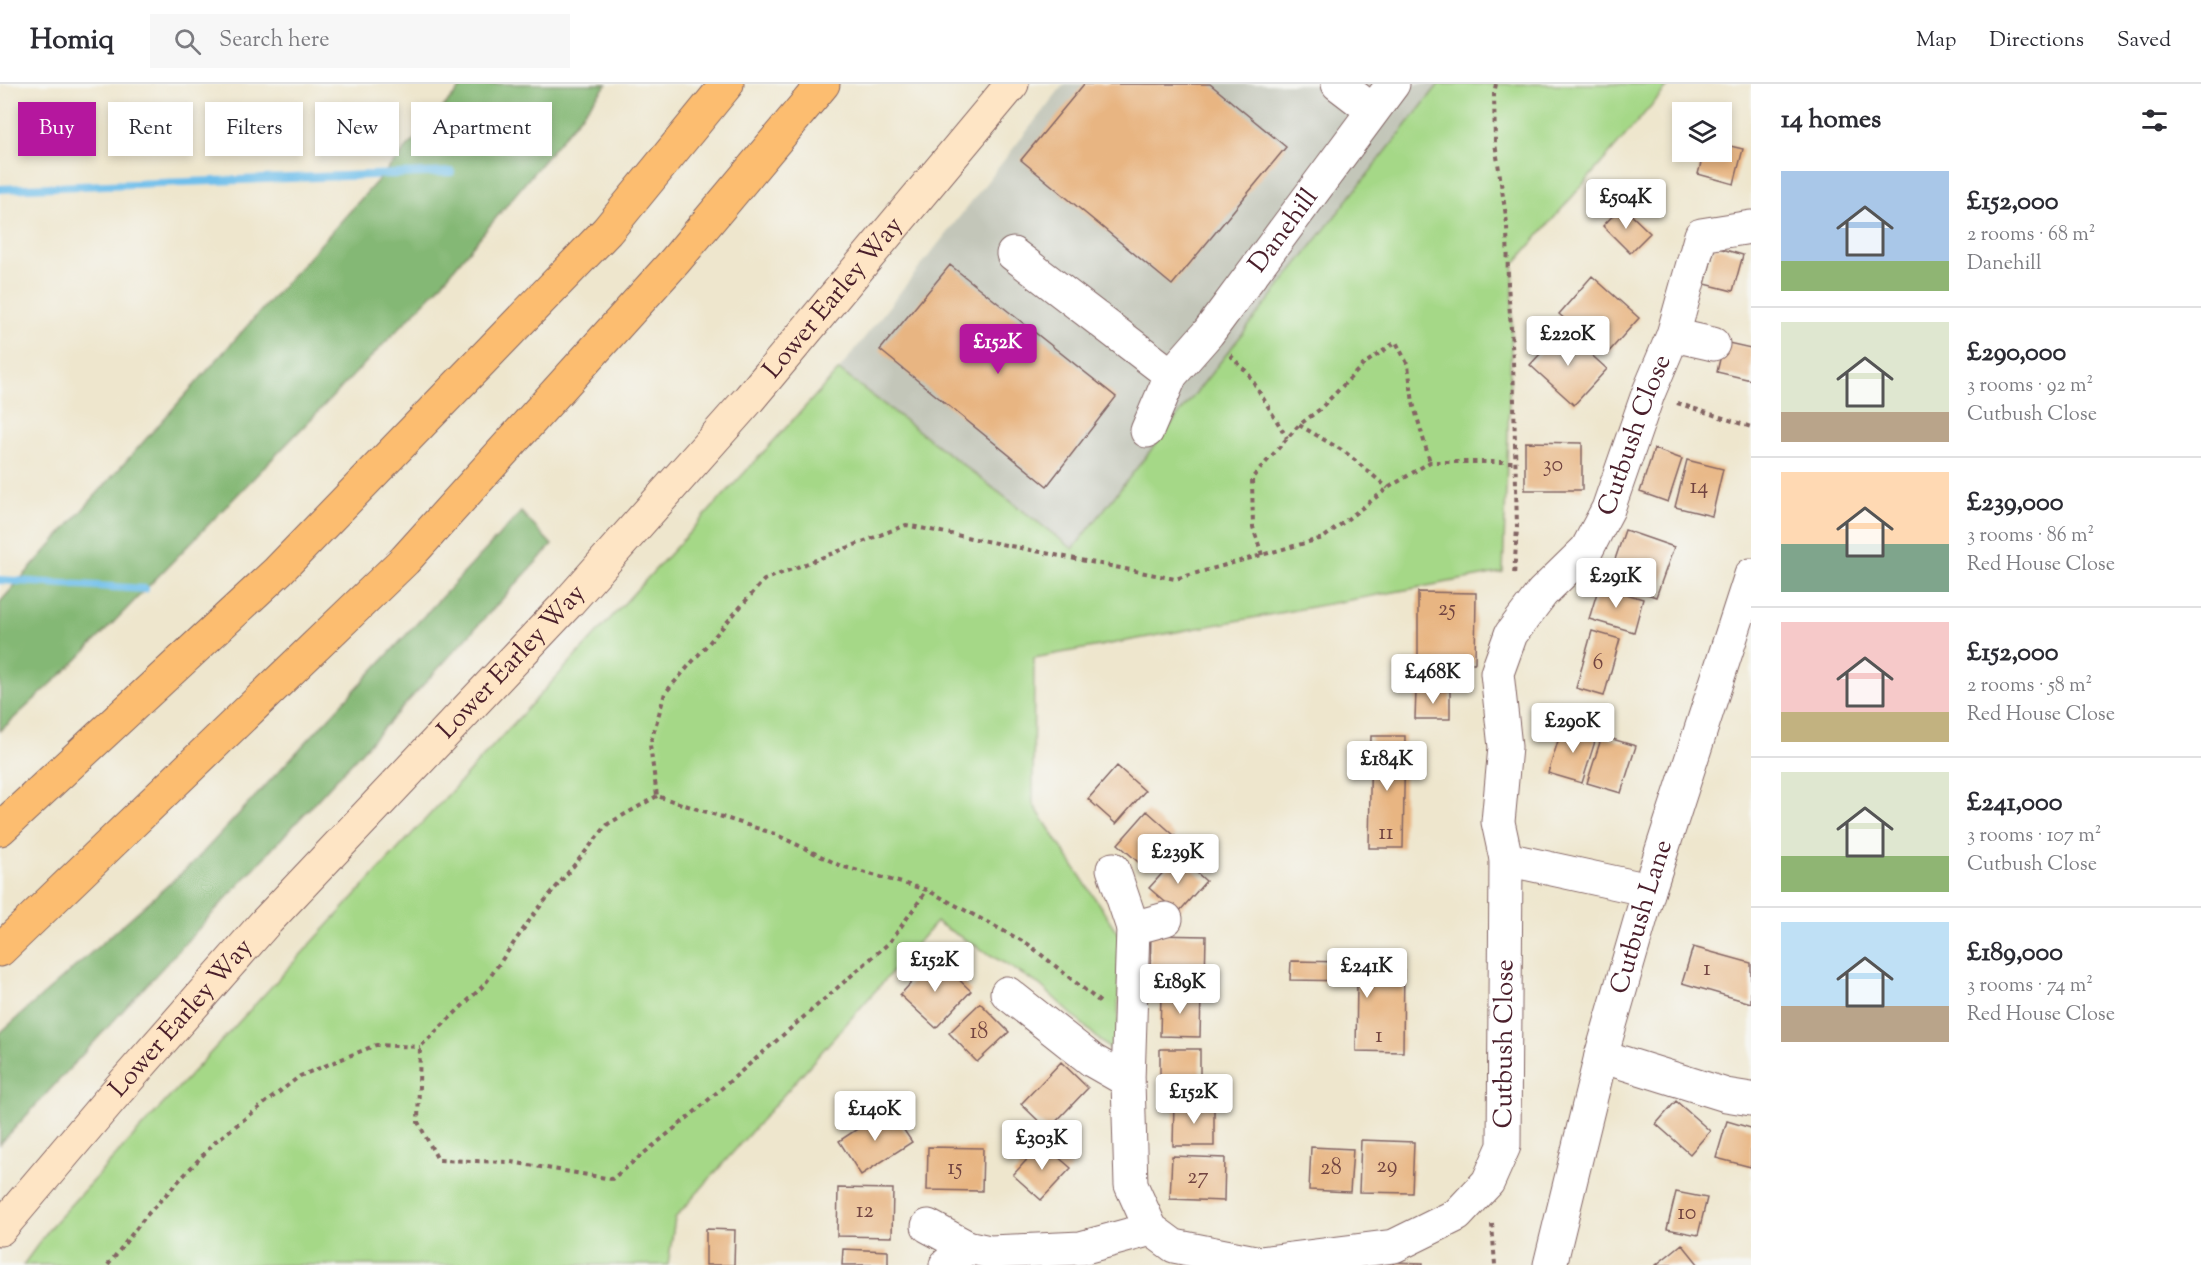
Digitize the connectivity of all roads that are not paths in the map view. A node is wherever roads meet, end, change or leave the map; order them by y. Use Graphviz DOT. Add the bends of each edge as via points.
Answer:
graph roads {
  1 [pos="727,84"];
  2 [pos="823,84"];
  3 [pos="1012,84"];
  4 [pos="1338,84"];
  5 [pos="1393,84"];
  6 [pos="1372,110"];
  7 [pos="1751,227"];
  8 [pos="1013,254"];
  9 [pos="1673,335"];
  10 [pos="1713,344"];
  11 [pos="1171,375"];
  12 [pos="1147,431"];
  13 [pos="1751,575"];
  14 [pos="0,829"];
  15 [pos="1506,859"];
  16 [pos="1113,869"];
  17 [pos="1650,890"];
  18 [pos="1166,919"];
  19 [pos="1133,928"];
  20 [pos="0,950"];
  21 [pos="1007,993"];
  22 [pos="1600,1056"];
  23 [pos="1128,1081"];
  24 [pos="1751,1099"];
  25 [pos="928,1226"];
  26 [pos="0,1229"];
  27 [pos="1151,1229"];
  28 [pos="956,1256"];
  29 [pos="1550,1265"];
  1 -- 14 [label="highway" via="608,231 278,571"];
  2 -- 20 [label="highway" via="675,261 405,560"];
  3 -- 26 [label="main road, Lower Earley Way" via="749,399 567,604 265,923"];
  4 -- 6 [label="street"];
  5 -- 6 [label="street, Danehill"];
  6 -- 11 [label="street, Danehill" via="1208,333"];
  7 -- 9 [label="street, Cutbush Close" via="1701,235"];
  8 -- 11 [label="street"];
  9 -- 10 [label="street, Cutbush Close"];
  9 -- 15 [label="street, Cutbush Close" via="1608,509 1587,549 1542,593 1511,634 1497,673 1505,747 1498,822"];
  11 -- 12 [label="street, Danehill"];
  13 -- 17 [label="street, Cutbush Lane"];
  15 -- 17 [label="street"];
  15 -- 27 [label="street, Cutbush Close" via="1504,1146 1488,1182 1457,1215 1394,1246 1260,1263 1174,1246"];
  16 -- 19 [label="street"];
  17 -- 22 [label="street, Cutbush Lane"];
  18 -- 19 [label="street"];
  19 -- 23 [label="street"];
  21 -- 23 [label="street" via="1093,1061"];
  22 -- 24 [label="street"];
  22 -- 29 [label="street, Cutbush Lane"];
  23 -- 27 [label="street" via="1131,1185"];
  25 -- 28 [label="street"];
  27 -- 28 [label="street" via="1081,1248"];
}
